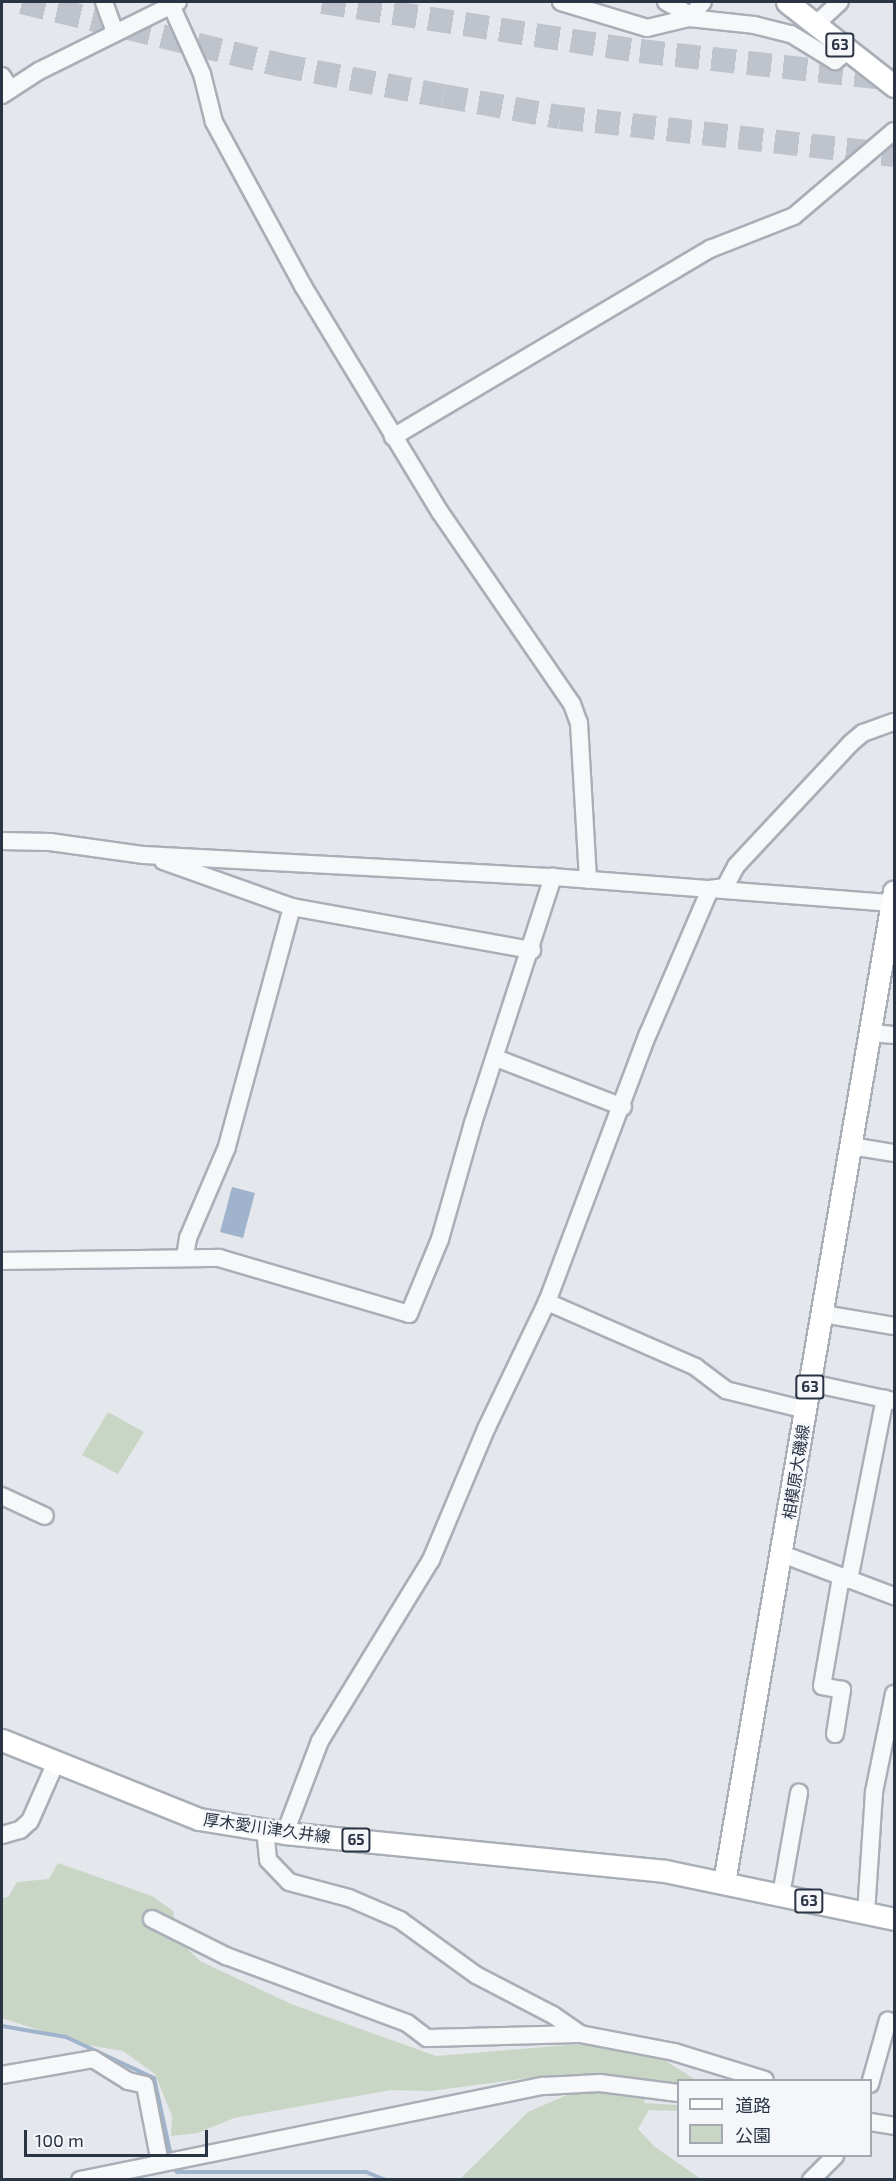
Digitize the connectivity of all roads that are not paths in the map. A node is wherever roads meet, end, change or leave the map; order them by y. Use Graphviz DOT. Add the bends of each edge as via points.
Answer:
graph roads {
  1 [pos="104,2"];
  2 [pos="561,2"];
  3 [pos="666,2"];
  4 [pos="703,2"];
  5 [pos="787,2"];
  6 [pos="840,2"];
  7 [pos="175,3"];
  8 [pos="690,17"];
  9 [pos="815,25"];
  10 [pos="115,33"];
  11 [pos="848,51"];
  12 [pos="894,86"];
  13 [pos="4,87"];
  14 [pos="894,131"];
  15 [pos="393,437"];
  16 [pos="894,723"];
  17 [pos="2,841"];
  18 [pos="144,855"];
  19 [pos="553,878"];
  20 [pos="588,880"];
  21 [pos="710,889"];
  22 [pos="894,899"];
  23 [pos="292,907"];
  24 [pos="532,950"];
  25 [pos="871,1033"];
  26 [pos="894,1035"];
  27 [pos="495,1058"];
  28 [pos="623,1107"];
  29 [pos="852,1146"];
  30 [pos="894,1153"];
  31 [pos="185,1256"];
  32 [pos="2,1261"];
  33 [pos="547,1302"];
  34 [pos="823,1314"];
  35 [pos="894,1326"];
  36 [pos="811,1383"];
  37 [pos="890,1400"];
  38 [pos="806,1410"];
  39 [pos="2,1496"];
  40 [pos="45,1516"];
  41 [pos="782,1554"];
  42 [pos="845,1578"];
  43 [pos="894,1596"];
  44 [pos="894,1694"];
  45 [pos="835,1734"];
  46 [pos="2,1740"];
  47 [pos="889,1744"];
  48 [pos="56,1762"];
  49 [pos="799,1793"];
  50 [pos="275,1831"];
  51 [pos="2,1835"];
  52 [pos="724,1882"];
  53 [pos="781,1895"];
  54 [pos="866,1913"];
  55 [pos="894,1918"];
  56 [pos="152,1919"];
  57 [pos="888,2020"];
  58 [pos="580,2034"];
  59 [pos="2,2075"];
  60 [pos="762,2079"];
  61 [pos="871,2079"];
  62 [pos="677,2093"];
  63 [pos="872,2122"];
  64 [pos="894,2126"];
  65 [pos="834,2157"];
  66 [pos="168,2161"];
  67 [pos="81,2180"];
  68 [pos="811,2180"];
  1 -- 10 [label="street"];
  2 -- 8 [label="street" via="647,28"];
  3 -- 8 [label="street"];
  4 -- 8 [label="street"];
  5 -- 9 [label="main road, 63"];
  6 -- 9 [label="street"];
  7 -- 10 [label="street"];
  7 -- 15 [label="street" via="202,74 214,122 303,286"];
  8 -- 11 [label="street" via="773,28 808,42 835,61"];
  9 -- 11 [label="main road, 63"];
  10 -- 13 [label="street"];
  11 -- 12 [label="main road, 63"];
  14 -- 15 [label="street" via="794,216 710,249"];
  15 -- 20 [label="street" via="572,704 579,723"];
  16 -- 21 [label="street" via="863,733 851,743 736,866 725,887"];
  17 -- 18 [label="street" via="50,842"];
  18 -- 19 [label="street"];
  18 -- 23 [label="street"];
  19 -- 20 [label="street"];
  19 -- 24 [label="street"];
  20 -- 21 [label="street"];
  21 -- 22 [label="street"];
  21 -- 28 [label="street" via="648,1034"];
  22 -- 25 [label="main road, 相模原大磯線 / 63"];
  23 -- 24 [label="street"];
  23 -- 31 [label="street" via="227,1147 188,1238"];
  24 -- 27 [label="street"];
  25 -- 26 [label="street"];
  25 -- 29 [label="main road, 相模原大磯線 / 63"];
  27 -- 28 [label="street"];
  27 -- 31 [label="street" via="440,1239 409,1314 219,1258"];
  28 -- 33 [label="street"];
  29 -- 30 [label="street"];
  29 -- 34 [label="main road, 相模原大磯線 / 63"];
  31 -- 32 [label="street"];
  33 -- 38 [label="street" via="686,1362 726,1390"];
  33 -- 50 [label="street" via="487,1427 431,1560 321,1741"];
  34 -- 35 [label="street"];
  34 -- 36 [label="main road, 相模原大磯線 / 63"];
  36 -- 37 [label="street"];
  36 -- 38 [label="main road, 相模原大磯線 / 63"];
  37 -- 42 [label="street"];
  38 -- 41 [label="main road, 相模原大磯線 / 63"];
  39 -- 40 [label="street"];
  41 -- 42 [label="street"];
  41 -- 52 [label="main road, 相模原大磯線 / 63"];
  42 -- 43 [label="street"];
  42 -- 45 [label="street" via="822,1686 848,1691"];
  44 -- 47 [label="street"];
  46 -- 48 [label="main road, 厚木愛川津久井線 / 65"];
  47 -- 54 [label="street" via="874,1792"];
  48 -- 50 [label="main road, 厚木愛川津久井線 / 65" via="199,1819"];
  48 -- 51 [label="street" via="30,1821 20,1830"];
  49 -- 53 [label="street"];
  50 -- 52 [label="main road, 厚木愛川津久井線 / 65" via="664,1871"];
  50 -- 58 [label="street" via="268,1860 289,1882 349,1898 400,1920 476,1975 553,2015"];
  52 -- 53 [label="main road, 63"];
  53 -- 54 [label="main road, 63"];
  54 -- 55 [label="main road, 63"];
  56 -- 58 [label="street" via="226,1956 407,2023 427,2038"];
  57 -- 61 [label="street"];
  58 -- 60 [label="street" via="674,2052"];
  59 -- 66 [label="street" via="93,2060 128,2081 145,2085"];
  62 -- 66 [label="street" via="600,2083 544,2086"];
  63 -- 64 [label="street"];
  65 -- 68 [label="street"];
  66 -- 67 [label="street"];
}
